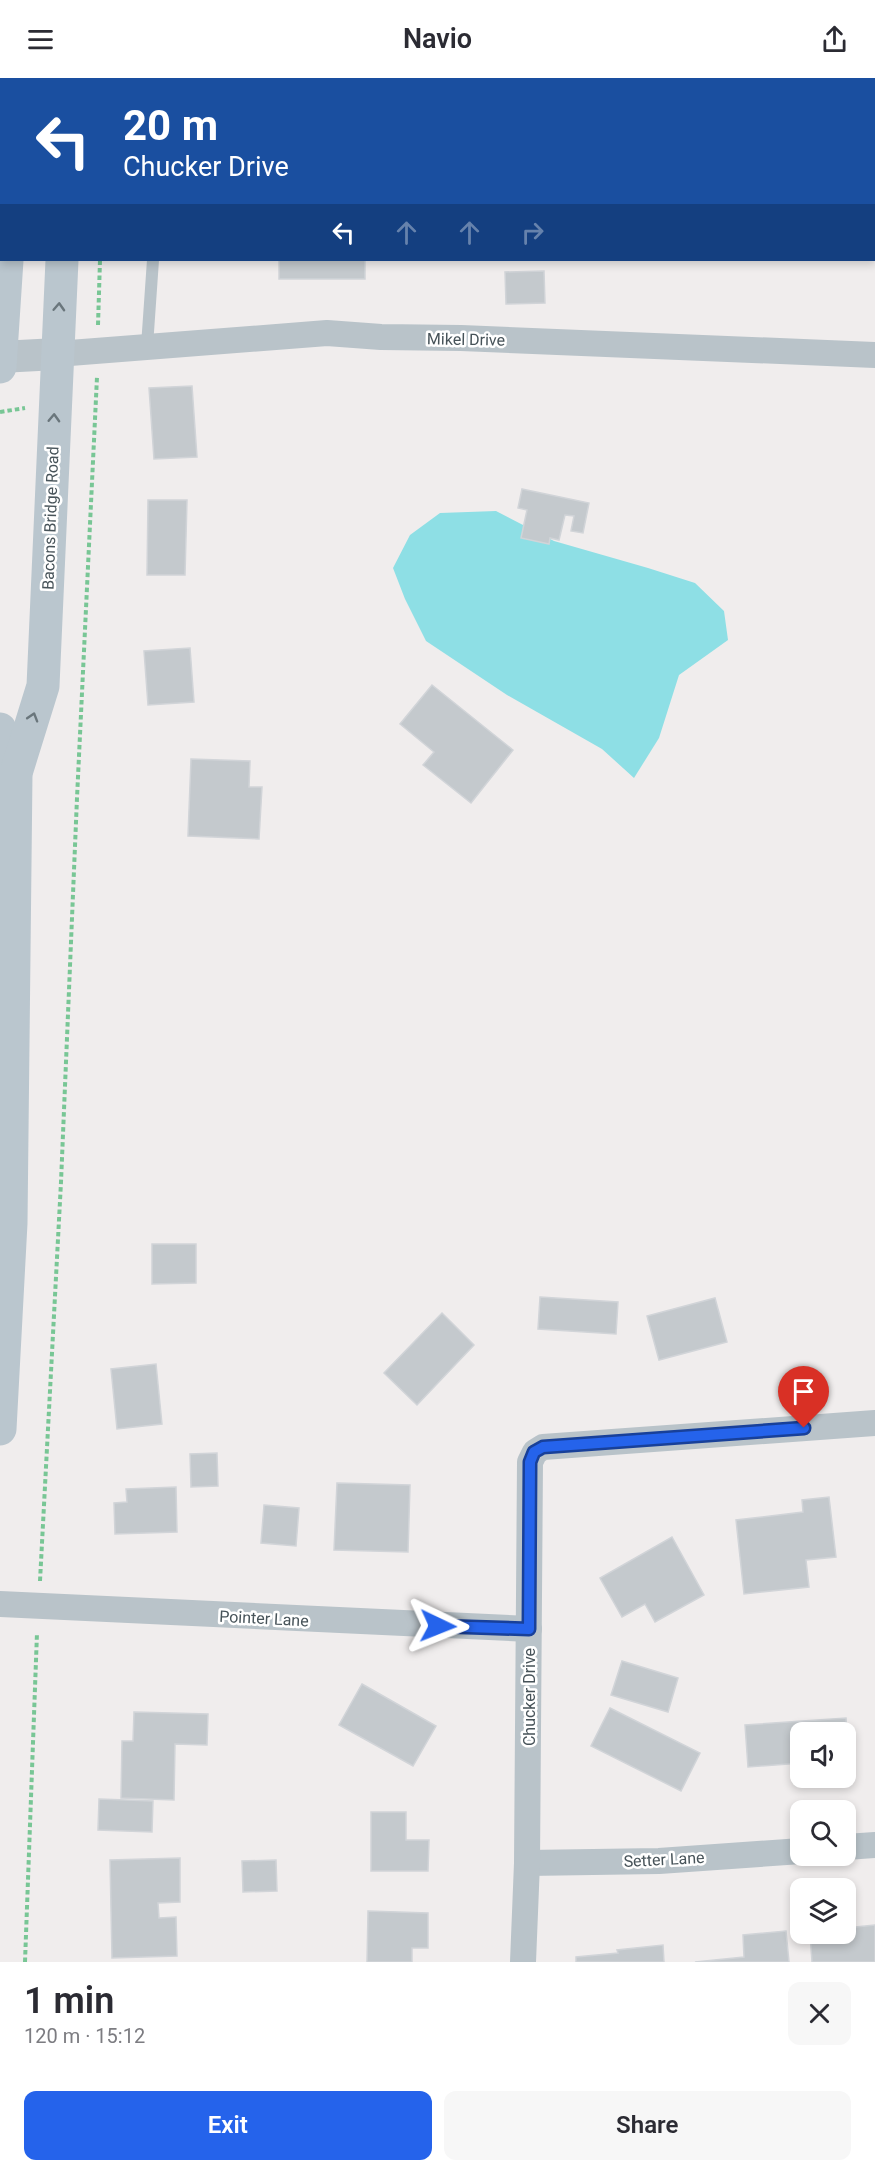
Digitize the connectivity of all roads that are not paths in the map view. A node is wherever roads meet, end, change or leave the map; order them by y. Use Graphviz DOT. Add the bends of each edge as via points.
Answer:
graph roads {
  1 [pos="8,261"];
  2 [pos="62,261"];
  3 [pos="153,261"];
  4 [pos="147,346"];
  5 [pos="57,354"];
  6 [pos="875,355"];
  7 [pos="0,357"];
  8 [pos="0,367"];
  9 [pos="0,729"];
  10 [pos="16,773"];
  11 [pos="5,1223"];
  12 [pos="875,1423"];
  13 [pos="0,1429"];
  14 [pos="0,1604"];
  15 [pos="529,1629"];
  16 [pos="875,1845"];
  17 [pos="856,1846"];
  18 [pos="790,1852"];
  19 [pos="527,1863"];
  20 [pos="523,1962"];
  1 -- 7 [label="main road"];
  5 -- 2 [label="main road, Bacons Bridge Road, one-way"];
  3 -- 4 [label="lane"];
  4 -- 5 [label="street, Mikel Drive"];
  4 -- 6 [label="street, Mikel Drive" via="327,333"];
  5 -- 7 [label="street"];
  10 -- 5 [label="main road, Bacons Bridge Road, one-way" via="43,686"];
  7 -- 8 [label="main road"];
  9 -- 10 [label="main road, Bacons Bridge Road"];
  10 -- 11 [label="main road, Bacons Bridge Road"];
  11 -- 13 [label="main road, Bacons Bridge Road"];
  12 -- 15 [label="street, Chucker Drive" via="543,1447 534,1452 530,1462"];
  14 -- 15 [label="street, Pointer Lane"];
  15 -- 19 [label="street, Chucker Drive"];
  16 -- 17 [label="street"];
  18 -- 19 [label="street, Setter Lane" via="659,1861"];
  19 -- 20 [label="street, Chucker Drive"];
}
